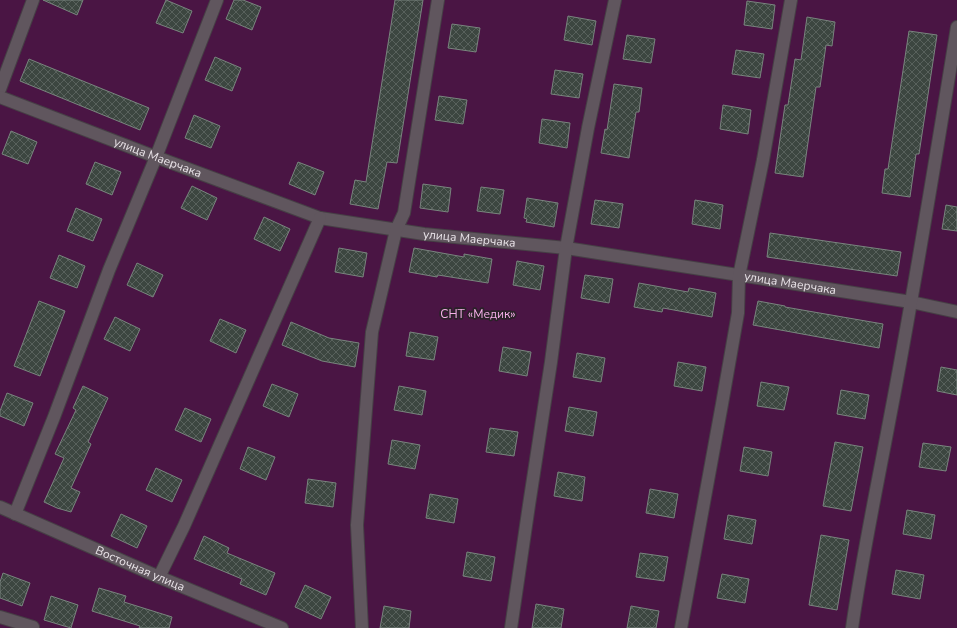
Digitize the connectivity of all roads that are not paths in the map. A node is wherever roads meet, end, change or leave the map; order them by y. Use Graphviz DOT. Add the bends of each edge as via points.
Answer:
graph roads {
  1 [pos="33,0"];
  2 [pos="217,0"];
  3 [pos="438,0"];
  4 [pos="615,0"];
  5 [pos="791,0"];
  6 [pos="957,27"];
  7 [pos="0,89"];
  8 [pos="0,97"];
  9 [pos="156,157"];
  10 [pos="320,218"];
  11 [pos="396,230"];
  12 [pos="566,248"];
  13 [pos="739,276"];
  14 [pos="911,302"];
  15 [pos="957,312"];
  16 [pos="0,507"];
  17 [pos="15,514"];
  18 [pos="159,577"];
  19 [pos="0,617"];
  20 [pos="33,626"];
  21 [pos="282,628"];
  22 [pos="362,628"];
  23 [pos="511,628"];
  24 [pos="681,628"];
  25 [pos="852,628"];
  1 -- 7 [label="street"];
  2 -- 9 [label="street"];
  3 -- 11 [label="street" via="404,212"];
  4 -- 12 [label="street"];
  5 -- 13 [label="street" via="763,160"];
  6 -- 14 [label="street"];
  8 -- 9 [label="street, улица Маерчака"];
  9 -- 10 [label="street, улица Маерчака"];
  9 -- 17 [label="street" via="109,270"];
  10 -- 11 [label="street, улица Маерчака"];
  10 -- 18 [label="street"];
  11 -- 12 [label="street, улица Маерчака"];
  11 -- 22 [label="street" via="372,332 357,525"];
  12 -- 13 [label="street, улица Маерчака"];
  12 -- 23 [label="street"];
  13 -- 14 [label="street, улица Маерчака"];
  13 -- 24 [label="street" via="738,313"];
  14 -- 15 [label="street, улица Маерчака"];
  14 -- 25 [label="street" via="860,572"];
  16 -- 17 [label="street, Восточная улица"];
  17 -- 18 [label="street, Восточная улица"];
  18 -- 21 [label="street, Восточная улица"];
  19 -- 20 [label="street"];
}
